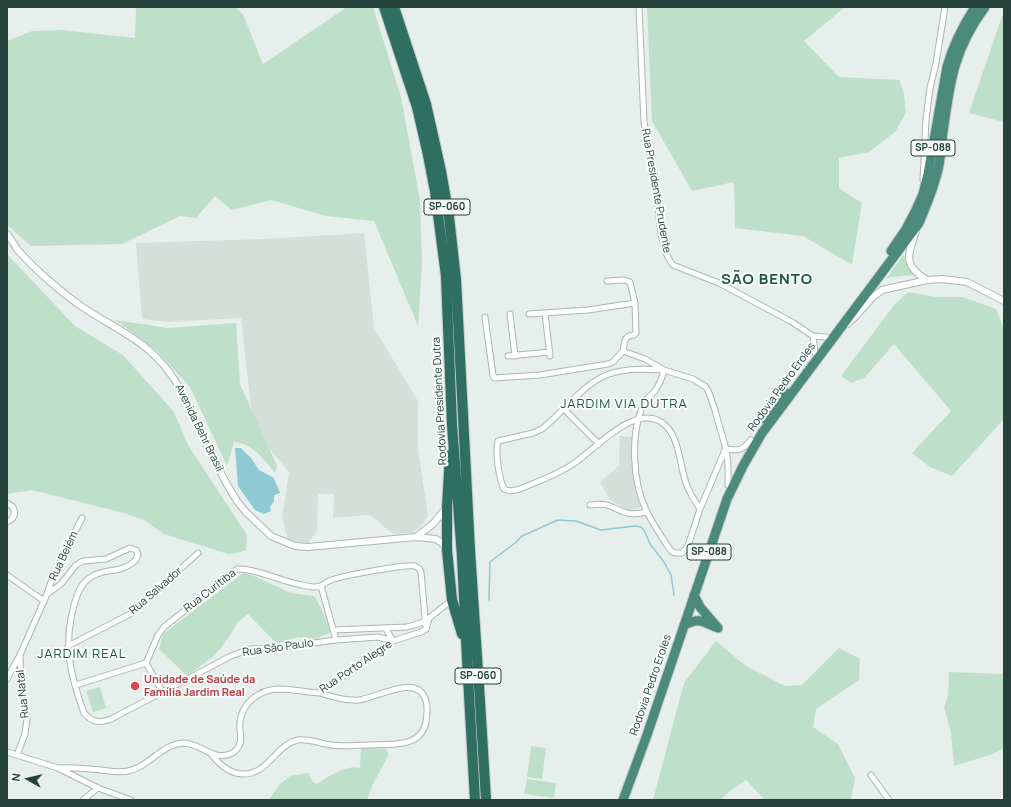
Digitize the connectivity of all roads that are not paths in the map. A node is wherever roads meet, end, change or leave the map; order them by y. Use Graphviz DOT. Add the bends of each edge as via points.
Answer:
graph roads {
  1 [pos="384,7"];
  2 [pos="394,7"];
  3 [pos="639,7"];
  4 [pos="945,7"];
  5 [pos="976,7"];
  6 [pos="985,7"];
  7 [pos="916,210"];
  8 [pos="918,223"];
  9 [pos="7,234"];
  10 [pos="927,280"];
  11 [pos="606,281"];
  12 [pos="1004,301"];
  13 [pos="635,303"];
  14 [pos="545,313"];
  15 [pos="510,314"];
  16 [pos="529,314"];
  17 [pos="485,317"];
  18 [pos="841,328"];
  19 [pos="813,336"];
  20 [pos="826,337"];
  21 [pos="623,351"];
  22 [pos="815,352"];
  23 [pos="508,356"];
  24 [pos="515,356"];
  25 [pos="664,370"];
  26 [pos="564,409"];
  27 [pos="638,419"];
  28 [pos="452,426"];
  29 [pos="751,440"];
  30 [pos="599,444"];
  31 [pos="726,450"];
  32 [pos="728,485"];
  33 [pos="7,503"];
  34 [pos="590,505"];
  35 [pos="447,507"];
  36 [pos="700,509"];
  37 [pos="647,512"];
  38 [pos="82,518"];
  39 [pos="7,522"];
  40 [pos="416,537"];
  41 [pos="447,550"];
  42 [pos="198,553"];
  43 [pos="7,576"];
  44 [pos="321,586"];
  45 [pos="47,594"];
  46 [pos="694,595"];
  47 [pos="452,600"];
  48 [pos="44,601"];
  49 [pos="427,620"];
  50 [pos="684,625"];
  51 [pos="386,628"];
  52 [pos="334,630"];
  53 [pos="336,640"];
  54 [pos="393,641"];
  55 [pos="68,646"];
  56 [pos="20,655"];
  57 [pos="467,656"];
  58 [pos="146,663"];
  59 [pos="7,679"];
  60 [pos="76,685"];
  61 [pos="162,691"];
  62 [pos="320,693"];
  63 [pos="7,752"];
  64 [pos="211,754"];
  65 [pos="17,755"];
  66 [pos="58,768"];
  67 [pos="872,776"];
  68 [pos="98,788"];
  69 [pos="83,800"];
  70 [pos="131,800"];
  71 [pos="475,800"];
  72 [pos="486,800"];
  73 [pos="619,800"];
  74 [pos="623,800"];
  75 [pos="889,800"];
  1 -- 28 [label="highway, Rodovia Presidente Dutra / SP-060" via="417,107 435,191 446,276"];
  2 -- 72 [label="highway, Rodovia Presidente Dutra / SP-060" via="426,104 449,217 456,287"];
  3 -- 19 [label="street, Rua Presidente Prudente" via="644,122 661,234 668,258 673,265 719,283"];
  4 -- 7 [label="street" via="930,88 923,180"];
  5 -- 7 [label="highway, Rodovia Pedro Eroles / SP-088" via="952,50 928,174"];
  6 -- 8 [label="highway, Rodovia Pedro Eroles / SP-088" via="967,35 955,65 937,176"];
  7 -- 20 [label="highway, Rodovia Pedro Eroles / SP-088" via="895,245"];
  8 -- 10 [label="street" via="909,257 912,269"];
  8 -- 18 [label="highway, Rodovia Pedro Eroles / SP-088"];
  9 -- 40 [label="street, Avenida Behr Brasil" via="17,249 71,299 132,338 151,352 166,368 176,382 236,501 271,536 295,546 308,547"];
  10 -- 12 [label="street" via="967,282"];
  10 -- 18 [label="street" via="882,290"];
  11 -- 13 [label="street" via="630,282"];
  13 -- 14 [label="street"];
  13 -- 21 [label="street" via="636,333 626,337"];
  14 -- 16 [label="street"];
  14 -- 24 [label="street" via="550,354"];
  15 -- 24 [label="street"];
  17 -- 21 [label="street" via="494,378 540,375 608,364"];
  18 -- 46 [label="highway, Rodovia Pedro Eroles / SP-088" via="754,446 727,499"];
  19 -- 20 [label="street, Rua Presidente Prudente"];
  19 -- 22 [label="street"];
  20 -- 22 [label="highway, Rodovia Pedro Eroles / SP-088"];
  21 -- 25 [label="street"];
  22 -- 29 [label="highway, Rodovia Pedro Eroles / SP-088"];
  23 -- 24 [label="street"];
  25 -- 26 [label="street" via="624,370 609,374 597,380"];
  25 -- 27 [label="street" via="659,385 644,401"];
  25 -- 31 [label="street" via="693,379 706,387"];
  26 -- 30 [label="street"];
  26 -- 30 [label="street" via="542,429 497,443 501,484 504,489 509,491 523,487 565,469"];
  27 -- 30 [label="street" via="626,423"];
  27 -- 36 [label="street" via="652,417 670,429 685,481"];
  27 -- 37 [label="street" via="634,462"];
  28 -- 35 [label="highway"];
  28 -- 57 [label="highway, Rodovia Presidente Dutra / SP-060"];
  29 -- 31 [label="street" via="737,451"];
  29 -- 32 [label="highway, Rodovia Pedro Eroles / SP-088"];
  31 -- 32 [label="street"];
  31 -- 36 [label="street"];
  32 -- 73 [label="highway, Rodovia Pedro Eroles / SP-088"];
  33 -- 39 [label="street" via="13,507 14,514"];
  34 -- 37 [label="street" via="607,504 630,514"];
  35 -- 40 [label="street" via="433,524"];
  35 -- 41 [label="highway"];
  36 -- 37 [label="street" via="688,546 679,554 671,551"];
  38 -- 45 [label="street, Rua Belém" via="53,576"];
  40 -- 41 [label="street, Avenida Behr Brasil" via="436,540"];
  41 -- 47 [label="highway"];
  42 -- 55 [label="street, Rua Salvador" via="132,613"];
  43 -- 48 [label="street"];
  44 -- 49 [label="street" via="342,577 416,566 421,572"];
  44 -- 52 [label="street"];
  44 -- 58 [label="street, Rua Curitiba" via="316,588 289,583 250,570 237,569 164,627"];
  45 -- 48 [label="street, Rua São Paulo"];
  45 -- 55 [label="street, Rua São Paulo" via="61,584 76,565 83,561 106,559 130,548 138,554 136,560 124,569 97,574 83,584 73,610"];
  46 -- 50 [label="highway, Rodovia Pedro Eroles / SP-088"];
  46 -- 50 [label="highway" via="700,607 718,628 698,620"];
  47 -- 49 [label="street"];
  47 -- 57 [label="highway"];
  48 -- 56 [label="street, Rua São Paulo"];
  49 -- 51 [label="street" via="407,627"];
  49 -- 54 [label="street, Rua Porto Alegre" via="426,629"];
  50 -- 74 [label="highway, Rodovia Pedro Eroles / SP-088"];
  51 -- 52 [label="street"];
  51 -- 54 [label="street"];
  52 -- 53 [label="street"];
  53 -- 54 [label="street, Rua São Paulo" via="378,636"];
  53 -- 61 [label="street, Rua São Paulo" via="250,649"];
  54 -- 62 [label="street, Rua Porto Alegre"];
  55 -- 60 [label="street, Rua São Paulo"];
  56 -- 59 [label="street, Rua São Paulo"];
  56 -- 65 [label="street, Rua Natal" via="27,719 25,734"];
  57 -- 71 [label="highway, Rodovia Presidente Dutra / SP-060"];
  58 -- 60 [label="street"];
  58 -- 61 [label="street"];
  60 -- 61 [label="street, Rua São Paulo" via="84,713 95,722 111,719"];
  62 -- 64 [label="street, Rua Porto Alegre" via="278,689 262,693 244,708 239,727 240,744 237,749 225,756"];
  62 -- 64 [label="street" via="354,700 403,687 416,688 421,691 426,701 425,726 419,736 403,744 341,746 298,740 288,744 266,765 247,774 229,771"];
  63 -- 65 [label="street"];
  64 -- 66 [label="street, Rua Porto Alegre" via="184,743 167,748 142,766 126,772"];
  65 -- 66 [label="street"];
  66 -- 68 [label="street"];
  67 -- 75 [label="street"];
  68 -- 69 [label="street"];
  68 -- 70 [label="street"];
}
